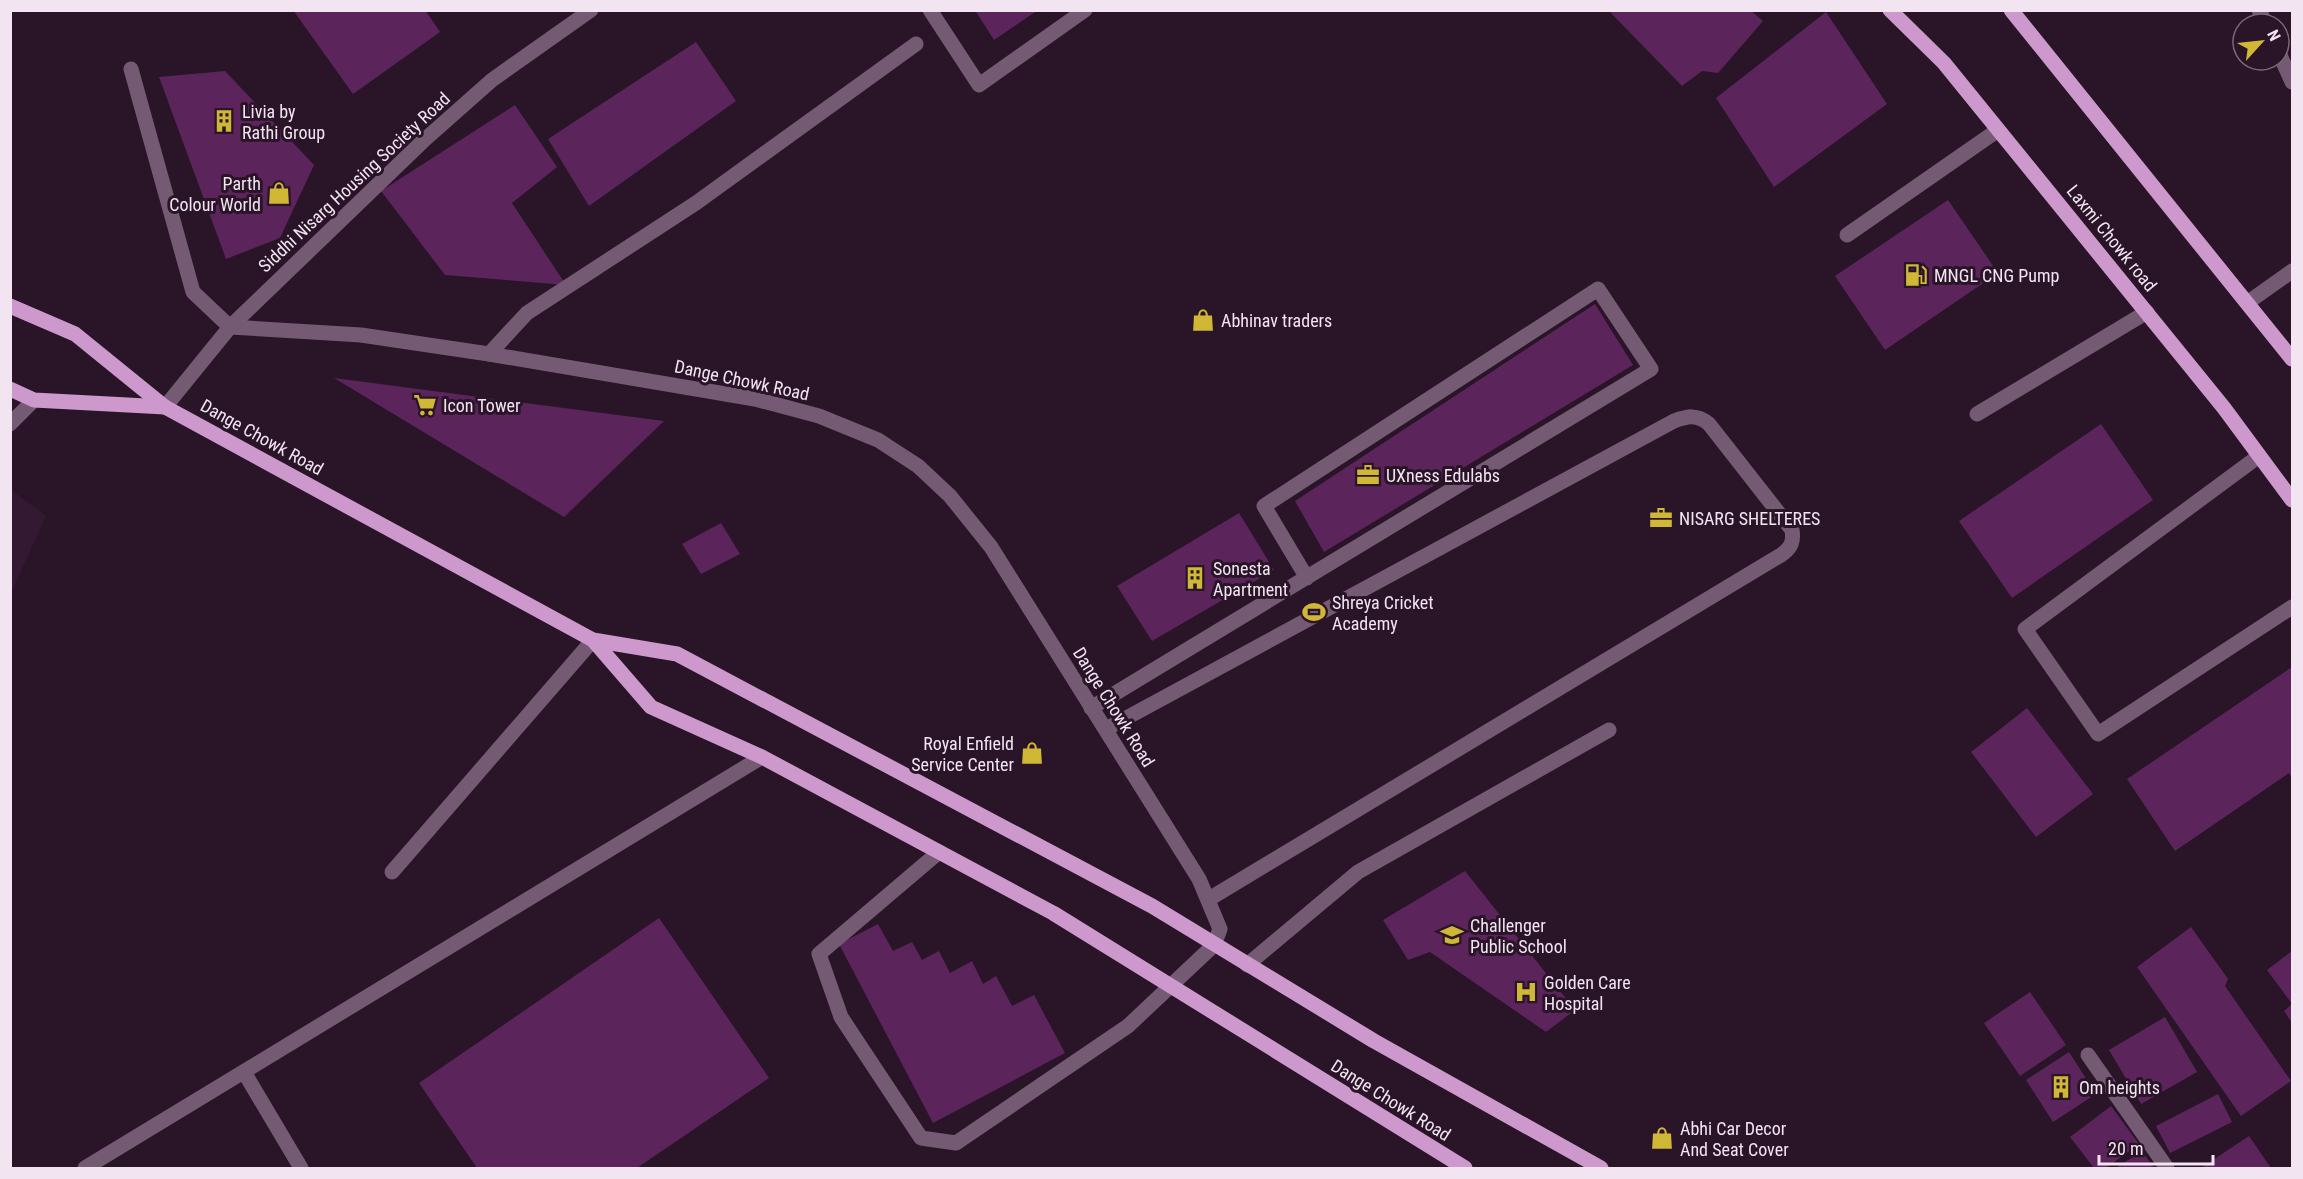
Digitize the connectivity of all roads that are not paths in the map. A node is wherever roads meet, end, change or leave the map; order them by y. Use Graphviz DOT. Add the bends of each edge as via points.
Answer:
graph roads {
  1 [pos="591,10"];
  2 [pos="930,10"];
  3 [pos="1085,10"];
  4 [pos="1890,10"];
  5 [pos="2011,10"];
  6 [pos="916,45"];
  7 [pos="131,69"];
  8 [pos="1998,130"];
  9 [pos="1847,235"];
  10 [pos="2292,271"];
  11 [pos="2247,303"];
  12 [pos="10,306"];
  13 [pos="2147,312"];
  14 [pos="230,327"];
  15 [pos="489,354"];
  16 [pos="2292,359"];
  17 [pos="10,389"];
  18 [pos="34,400"];
  19 [pos="165,407"];
  20 [pos="1977,414"];
  21 [pos="10,424"];
  22 [pos="2259,456"];
  23 [pos="2292,500"];
  24 [pos="1306,578"];
  25 [pos="2292,607"];
  26 [pos="593,640"];
  27 [pos="1091,708"];
  28 [pos="1106,729"];
  29 [pos="1609,730"];
  30 [pos="762,758"];
  31 [pos="939,852"];
  32 [pos="392,872"];
  33 [pos="1209,899"];
  34 [pos="1214,945"];
  35 [pos="1247,965"];
  36 [pos="1169,987"];
  37 [pos="2088,1055"];
  38 [pos="244,1072"];
  39 [pos="85,1168"];
  40 [pos="301,1168"];
  41 [pos="1465,1168"];
  42 [pos="1601,1168"];
  43 [pos="2167,1168"];
  1 -- 14 [label="street, Siddhi Nisarg Housing Society Road" via="492,80"];
  2 -- 3 [label="street" via="979,85"];
  4 -- 8 [label="main road, Laxmi Chowk road" via="1944,63"];
  5 -- 11 [label="main road"];
  6 -- 15 [label="street" via="696,203 527,313"];
  7 -- 14 [label="street" via="193,292"];
  8 -- 9 [label="street"];
  8 -- 13 [label="main road, Laxmi Chowk road"];
  10 -- 11 [label="street"];
  11 -- 16 [label="main road"];
  12 -- 19 [label="main road, Dange Chowk Road" via="75,334"];
  13 -- 20 [label="street"];
  13 -- 22 [label="main road, Laxmi Chowk road"];
  14 -- 15 [label="street, Dange Chowk Road" via="361,335"];
  14 -- 19 [label="street, Siddhi Nisarg Housing Society Road"];
  15 -- 27 [label="street, Dange Chowk Road" via="755,399 819,416 878,440 918,466 950,496 991,547"];
  17 -- 18 [label="main road, Dange Chowk Road"];
  18 -- 19 [label="main road, Dange Chowk Road"];
  18 -- 21 [label="street"];
  19 -- 26 [label="main road, Dange Chowk Road"];
  22 -- 23 [label="main road, Laxmi Chowk road"];
  22 -- 25 [label="street" via="2025,629 2098,734"];
  24 -- 24 [label="street" via="1651,369 1598,289 1264,506"];
  24 -- 27 [label="street"];
  26 -- 30 [label="main road, Dange Chowk Road" via="651,708"];
  26 -- 32 [label="street"];
  26 -- 34 [label="main road, Dange Chowk Road" via="677,654 1152,906"];
  27 -- 28 [label="street, Dange Chowk Road"];
  28 -- 33 [label="street, Dange Chowk Road"];
  28 -- 33 [label="street" via="1688,416 1701,417 1709,424 1792,530 1794,540 1781,555"];
  29 -- 35 [label="street" via="1358,872"];
  30 -- 31 [label="main road, Dange Chowk Road"];
  30 -- 38 [label="street"];
  31 -- 36 [label="main road, Dange Chowk Road" via="1053,913"];
  31 -- 36 [label="street" via="819,954 841,1017 921,1138 956,1143 1128,1026"];
  33 -- 34 [label="street, Dange Chowk Road" via="1220,929"];
  34 -- 35 [label="main road, Dange Chowk Road"];
  34 -- 36 [label="street"];
  35 -- 42 [label="main road, Dange Chowk Road" via="1460,1091"];
  36 -- 41 [label="main road, Dange Chowk Road"];
  37 -- 43 [label="street"];
  38 -- 39 [label="street"];
  38 -- 40 [label="street"];
}
